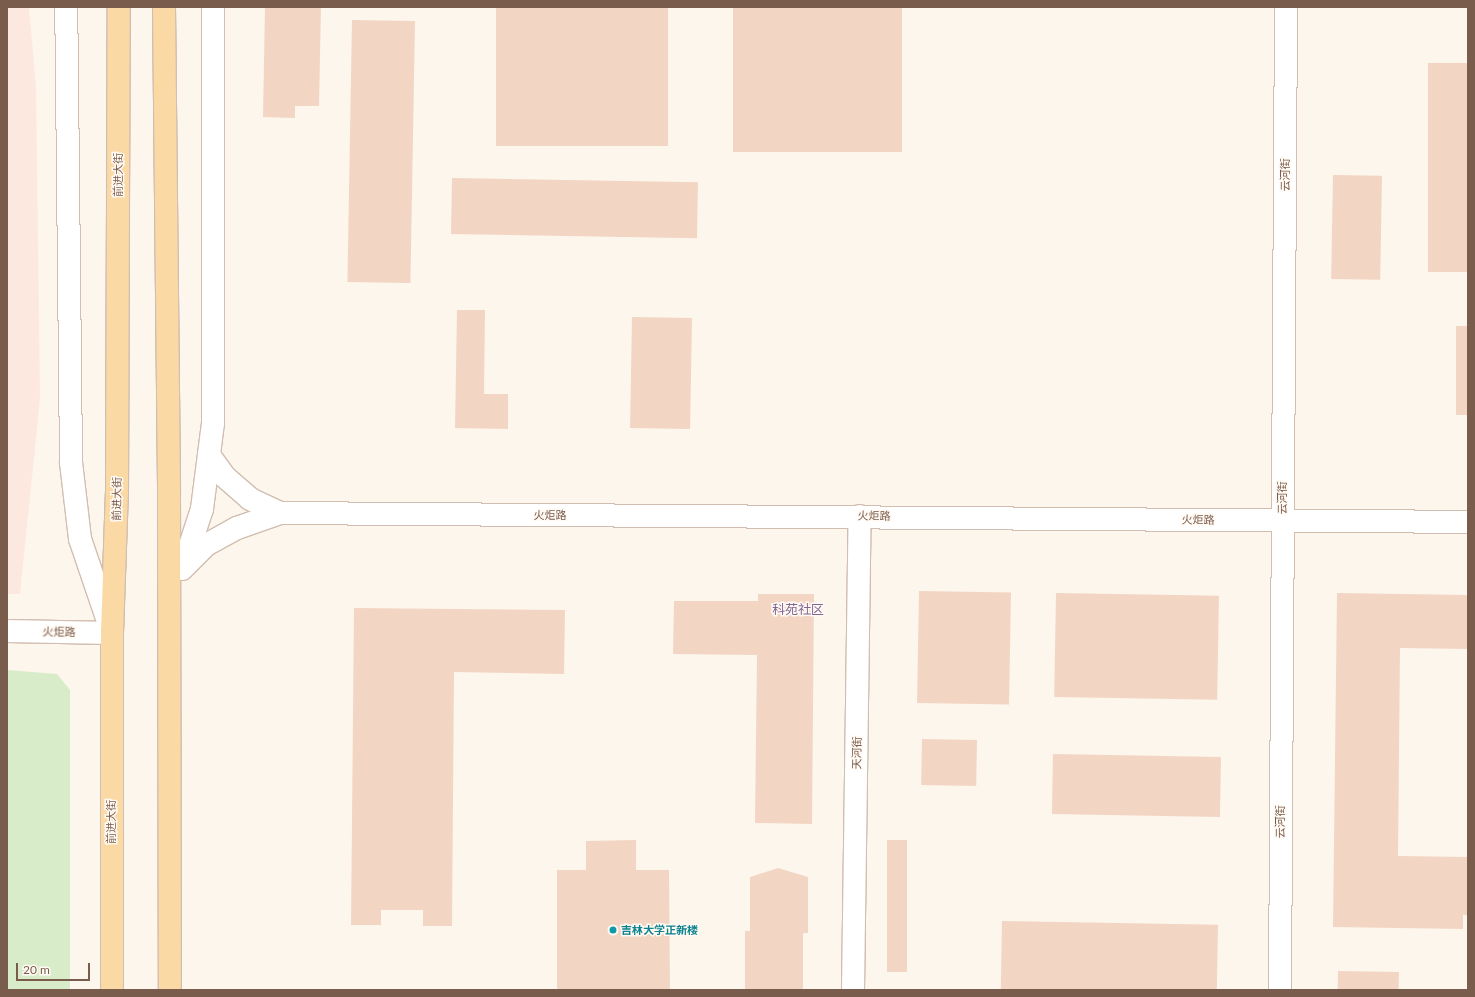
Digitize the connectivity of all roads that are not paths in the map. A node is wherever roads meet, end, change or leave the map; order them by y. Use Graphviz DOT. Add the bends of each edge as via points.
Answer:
graph roads {
  1 [pos="66,7"];
  2 [pos="119,7"];
  3 [pos="164,7"];
  4 [pos="213,7"];
  5 [pos="1286,7"];
  6 [pos="209,455"];
  7 [pos="280,513"];
  8 [pos="860,516"];
  9 [pos="1282,521"];
  10 [pos="1468,522"];
  11 [pos="182,569"];
  12 [pos="169,608"];
  13 [pos="7,631"];
  14 [pos="112,633"];
  15 [pos="112,990"];
  16 [pos="170,990"];
  17 [pos="853,990"];
  18 [pos="1280,990"];
  1 -- 14 [label="street" via="71,462 80,539"];
  2 -- 14 [label="main road, 前进大街" via="117,493"];
  3 -- 12 [label="main road"];
  4 -- 6 [label="street" via="213,423"];
  5 -- 9 [label="street, 云河街"];
  6 -- 7 [label="street" via="225,477 250,499"];
  6 -- 11 [label="street" via="202,509"];
  7 -- 8 [label="street, 火炬路"];
  7 -- 11 [label="street" via="237,528 206,545"];
  8 -- 9 [label="street, 火炬路"];
  8 -- 17 [label="street, 天河街"];
  9 -- 10 [label="street, 火炬路"];
  9 -- 18 [label="street, 云河街"];
  11 -- 12 [label="street"];
  12 -- 16 [label="main road"];
  13 -- 14 [label="street, 火炬路"];
  14 -- 15 [label="main road, 前进大街"];
}
